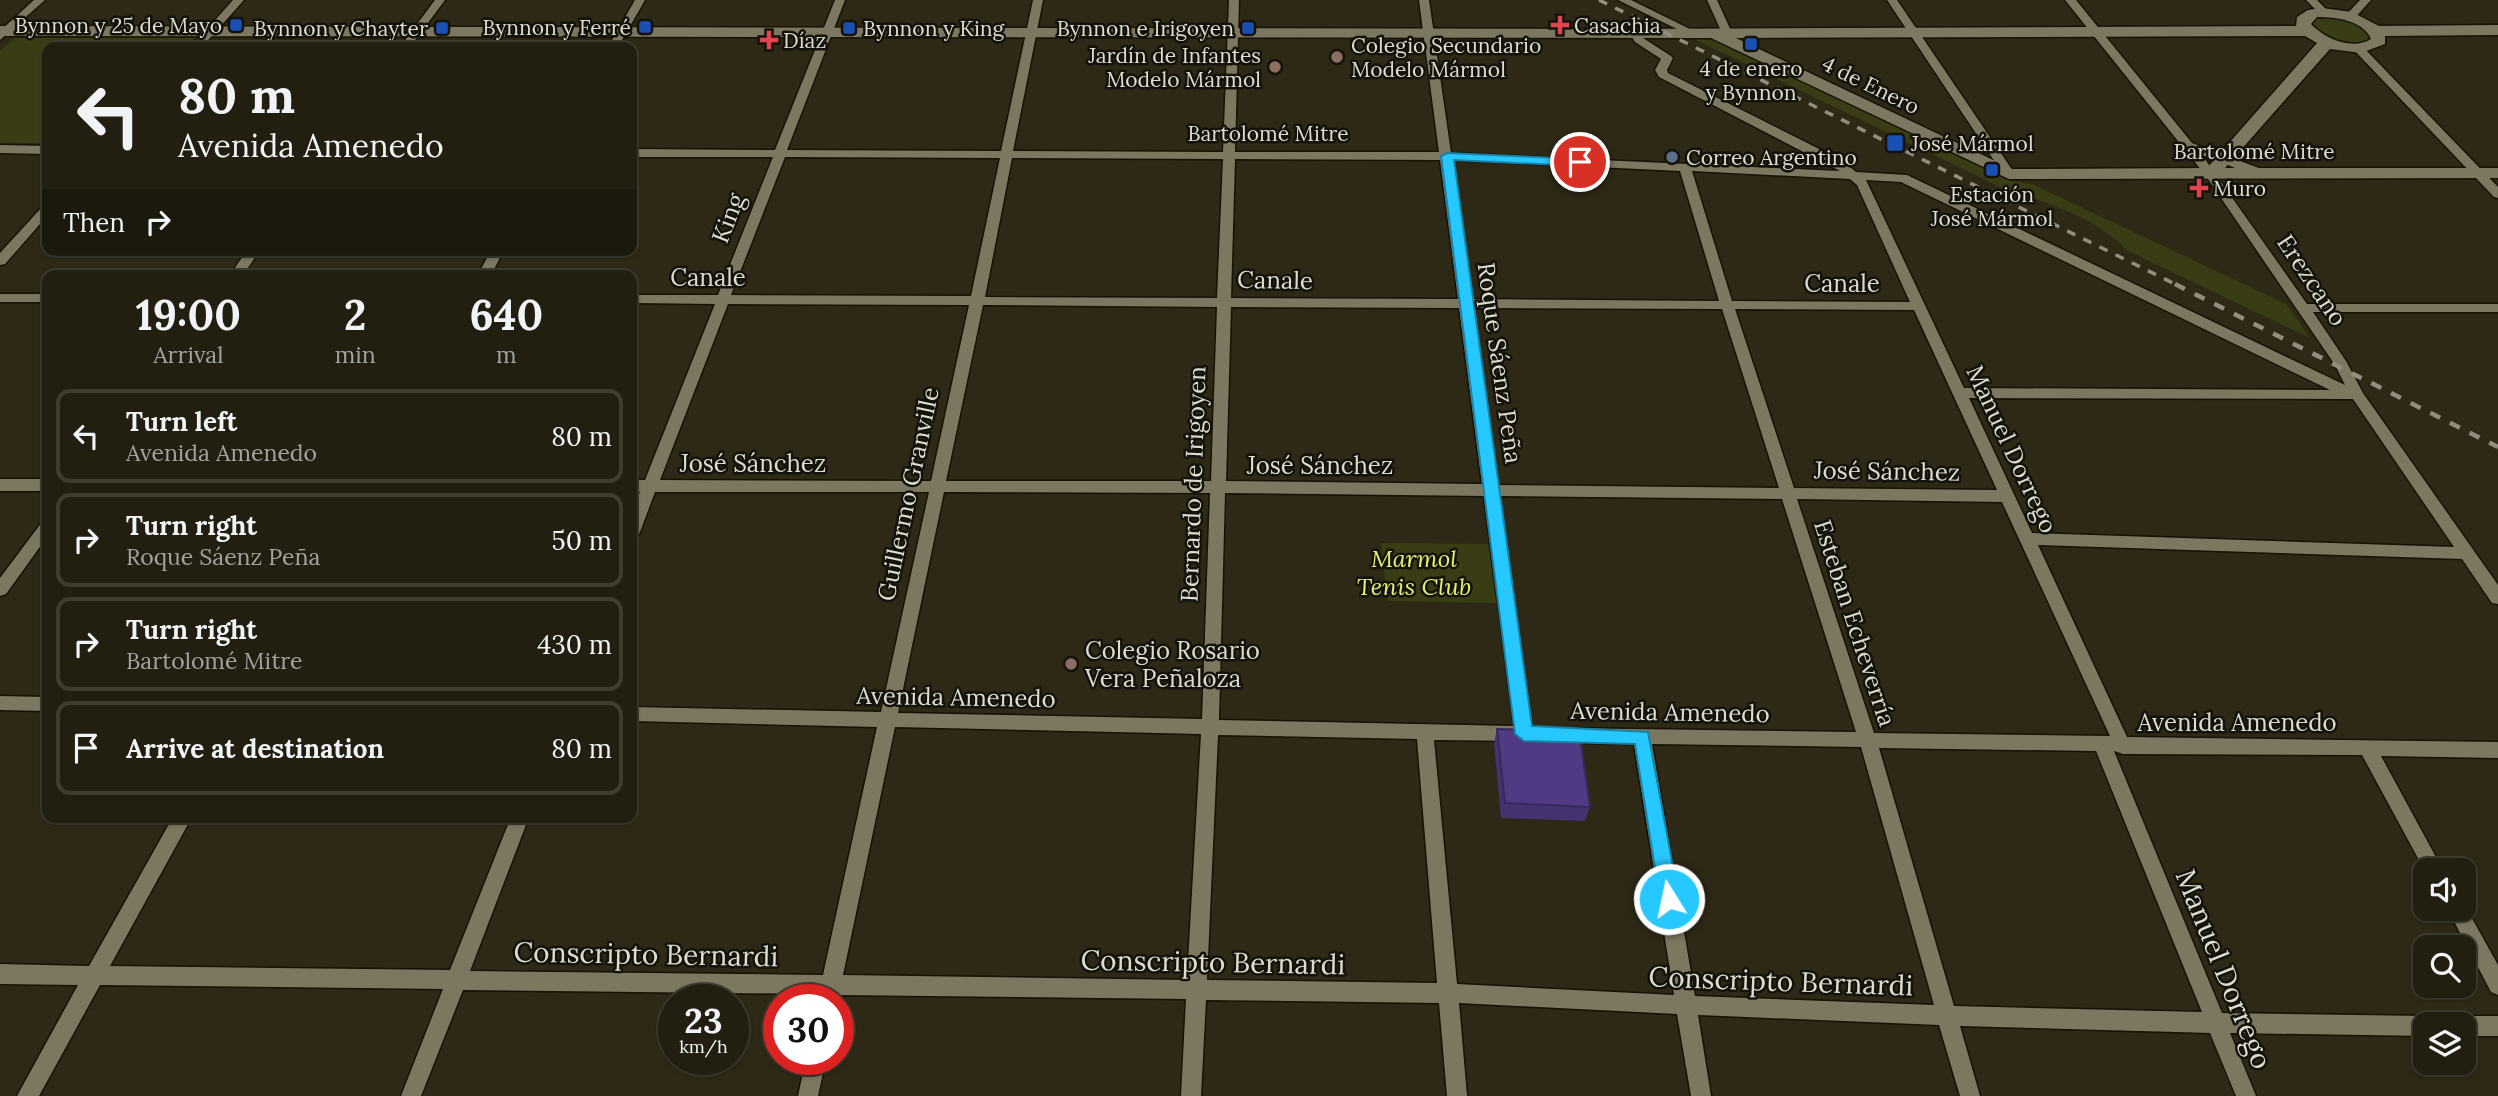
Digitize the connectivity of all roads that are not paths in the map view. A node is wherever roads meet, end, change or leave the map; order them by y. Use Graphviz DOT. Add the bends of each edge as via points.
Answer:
graph roads {
  1 [pos="40,0"];
  2 [pos="239,0"];
  3 [pos="440,0"];
  4 [pos="640,0"];
  5 [pos="840,0"];
  6 [pos="1038,0"];
  7 [pos="1234,0"];
  8 [pos="1424,0"];
  9 [pos="1623,0"];
  10 [pos="1712,0"];
  11 [pos="1892,0"];
  12 [pos="2070,0"];
  13 [pos="2311,0"];
  14 [pos="2366,0"];
  15 [pos="2324,12"];
  16 [pos="2350,17"];
  17 [pos="2498,30"];
  18 [pos="210,31"];
  19 [pos="2095,31"];
  20 [pos="2307,31"];
  21 [pos="2375,31"];
  22 [pos="416,32"];
  23 [pos="622,32"];
  24 [pos="1911,32"];
  25 [pos="2,33"];
  26 [pos="828,33"];
  27 [pos="1031,33"];
  28 [pos="1234,33"];
  29 [pos="1429,33"];
  30 [pos="1693,33"];
  31 [pos="1720,33"];
  32 [pos="1635,34"];
  33 [pos="200,42"];
  34 [pos="409,42"];
  35 [pos="616,42"];
  36 [pos="2327,43"];
  37 [pos="2358,48"];
  38 [pos="2188,145"];
  39 [pos="0,149"];
  40 [pos="42,150"];
  41 [pos="637,153"];
  42 [pos="781,153"];
  43 [pos="1008,154"];
  44 [pos="1228,156"];
  45 [pos="1447,156"];
  46 [pos="2225,159"];
  47 [pos="1685,167"];
  48 [pos="2260,173"];
  49 [pos="2477,173"];
  50 [pos="2498,173"];
  51 [pos="1855,174"];
  52 [pos="2009,174"];
  53 [pos="2211,174"];
  54 [pos="2498,194"];
  55 [pos="42,215"];
  56 [pos="0,261"];
  57 [pos="0,298"];
  58 [pos="42,298"];
  59 [pos="637,299"];
  60 [pos="724,299"];
  61 [pos="977,301"];
  62 [pos="1224,302"];
  63 [pos="1465,305"];
  64 [pos="1727,305"];
  65 [pos="1918,306"];
  66 [pos="2303,308"];
  67 [pos="2498,308"];
  68 [pos="1958,393"];
  69 [pos="2357,395"];
  70 [pos="0,485"];
  71 [pos="42,485"];
  72 [pos="637,486"];
  73 [pos="650,486"];
  74 [pos="935,486"];
  75 [pos="1218,487"];
  76 [pos="1493,489"];
  77 [pos="1787,492"];
  78 [pos="2007,496"];
  79 [pos="637,519"];
  80 [pos="42,533"];
  81 [pos="2028,539"];
  82 [pos="2467,553"];
  83 [pos="0,590"];
  84 [pos="2498,598"];
  85 [pos="0,703"];
  86 [pos="42,704"];
  87 [pos="637,714"];
  88 [pos="889,720"];
  89 [pos="1210,727"];
  90 [pos="1424,732"];
  91 [pos="1524,734"];
  92 [pos="1642,737"];
  93 [pos="1868,741"];
  94 [pos="2103,746"];
  95 [pos="2123,746"];
  96 [pos="2367,747"];
  97 [pos="2498,750"];
  98 [pos="180,823"];
  99 [pos="518,823"];
  100 [pos="2427,858"];
  101 [pos="2463,921"];
  102 [pos="0,975"];
  103 [pos="95,976"];
  104 [pos="456,979"];
  105 [pos="831,984"];
  106 [pos="2498,985"];
  107 [pos="1195,989"];
  108 [pos="763,990"];
  109 [pos="854,992"];
  110 [pos="1449,993"];
  111 [pos="1687,1006"];
  112 [pos="1947,1015"];
  113 [pos="2217,1024"];
  114 [pos="2413,1026"];
  115 [pos="2476,1026"];
  116 [pos="2498,1026"];
  117 [pos="813,1075"];
  118 [pos="27,1096"];
  119 [pos="411,1096"];
  120 [pos="808,1096"];
  121 [pos="1191,1096"];
  122 [pos="1457,1096"];
  123 [pos="1701,1096"];
  124 [pos="1970,1096"];
  125 [pos="2246,1096"];
  1 -- 25 [label="street"];
  2 -- 18 [label="street"];
  3 -- 22 [label="street"];
  4 -- 23 [label="street"];
  5 -- 26 [label="street, King"];
  6 -- 27 [label="street, Guillermo Granville"];
  7 -- 28 [label="street, Bernardo de Irigoyen"];
  8 -- 29 [label="street, Roque Sáenz Peña"];
  9 -- 30 [label="street"];
  10 -- 31 [label="street"];
  11 -- 24 [label="street"];
  12 -- 19 [label="street, Erezcano"];
  13 -- 15 [label="street"];
  14 -- 16 [label="street"];
  15 -- 16 [label="street"];
  15 -- 20 [label="street" via="2302,20"];
  16 -- 21 [label="street"];
  17 -- 21 [label="street"];
  18 -- 22 [label="street"];
  18 -- 25 [label="street"];
  18 -- 33 [label="street"];
  19 -- 20 [label="street"];
  19 -- 24 [label="street"];
  19 -- 38 [label="street, Erezcano"];
  20 -- 36 [label="street"];
  21 -- 37 [label="street" via="2379,41"];
  22 -- 23 [label="street"];
  22 -- 34 [label="street"];
  23 -- 26 [label="street"];
  23 -- 35 [label="street"];
  24 -- 31 [label="street"];
  24 -- 52 [label="street"];
  26 -- 27 [label="street"];
  26 -- 42 [label="street, King"];
  27 -- 28 [label="street"];
  27 -- 43 [label="street, Guillermo Granville"];
  28 -- 29 [label="street"];
  28 -- 44 [label="street, Bernardo de Irigoyen"];
  29 -- 32 [label="street"];
  29 -- 45 [label="street, Roque Sáenz Peña"];
  30 -- 31 [label="street"];
  30 -- 32 [label="street"];
  31 -- 52 [label="street, 4 de Enero"];
  32 -- 51 [label="street" via="1667,58 1663,75"];
  36 -- 37 [label="street"];
  36 -- 46 [label="street"];
  37 -- 49 [label="street"];
  38 -- 46 [label="street"];
  38 -- 53 [label="street, Erezcano"];
  39 -- 40 [label="street"];
  41 -- 42 [label="street, Bartolomé Mitre"];
  42 -- 43 [label="street, Bartolomé Mitre"];
  42 -- 60 [label="street, King"];
  43 -- 44 [label="street, Bartolomé Mitre"];
  43 -- 61 [label="street, Guillermo Granville"];
  44 -- 45 [label="street, Bartolomé Mitre"];
  44 -- 62 [label="street, Bernardo de Irigoyen"];
  45 -- 47 [label="street, Bartolomé Mitre"];
  45 -- 63 [label="street, Roque Sáenz Peña"];
  46 -- 48 [label="street"];
  46 -- 53 [label="street"];
  47 -- 51 [label="street, Bartolomé Mitre"];
  47 -- 64 [label="street, Esteban Echeverría"];
  48 -- 49 [label="street, Bartolomé Mitre"];
  48 -- 53 [label="street, Bartolomé Mitre"];
  49 -- 50 [label="street, Bartolomé Mitre"];
  49 -- 54 [label="street"];
  51 -- 65 [label="street, Manuel Dorrego"];
  51 -- 69 [label="street, Bartolomé Mitre" via="1903,178"];
  52 -- 53 [label="street, Bartolomé Mitre"];
  53 -- 66 [label="street, Erezcano"];
  55 -- 56 [label="street"];
  57 -- 58 [label="street"];
  59 -- 60 [label="street, Canale"];
  60 -- 61 [label="street, Canale"];
  60 -- 73 [label="street, King"];
  61 -- 62 [label="street, Canale"];
  61 -- 74 [label="street, Guillermo Granville"];
  62 -- 63 [label="street, Canale"];
  62 -- 75 [label="street, Bernardo de Irigoyen"];
  63 -- 64 [label="street, Canale"];
  63 -- 76 [label="street, Roque Sáenz Peña"];
  64 -- 65 [label="street, Canale"];
  64 -- 77 [label="street, Esteban Echeverría"];
  65 -- 68 [label="street, Manuel Dorrego"];
  66 -- 67 [label="street"];
  66 -- 69 [label="street, Erezcano"];
  68 -- 69 [label="street"];
  68 -- 78 [label="street, Manuel Dorrego"];
  69 -- 82 [label="street, Erezcano"];
  70 -- 71 [label="street"];
  72 -- 73 [label="street, José Sánchez"];
  73 -- 74 [label="street, José Sánchez"];
  73 -- 79 [label="street, King"];
  74 -- 75 [label="street, José Sánchez"];
  74 -- 88 [label="street, Guillermo Granville"];
  75 -- 76 [label="street, José Sánchez"];
  75 -- 89 [label="street, Bernardo de Irigoyen"];
  76 -- 77 [label="street, José Sánchez"];
  76 -- 91 [label="street, Roque Sáenz Peña"];
  77 -- 78 [label="street, José Sánchez"];
  77 -- 93 [label="street, Esteban Echeverría"];
  78 -- 81 [label="street, Manuel Dorrego"];
  80 -- 83 [label="street"];
  81 -- 82 [label="street"];
  81 -- 95 [label="street, Manuel Dorrego"];
  82 -- 84 [label="street, Erezcano"];
  85 -- 86 [label="street"];
  87 -- 88 [label="street, Avenida Amenedo"];
  88 -- 89 [label="street, Avenida Amenedo"];
  88 -- 105 [label="street, Guillermo Granville"];
  89 -- 90 [label="street, Avenida Amenedo"];
  89 -- 107 [label="street, Bernardo de Irigoyen"];
  90 -- 91 [label="street, Avenida Amenedo"];
  90 -- 110 [label="street"];
  91 -- 92 [label="street, Avenida Amenedo"];
  92 -- 93 [label="street, Avenida Amenedo"];
  92 -- 111 [label="street"];
  93 -- 94 [label="street, Avenida Amenedo"];
  93 -- 112 [label="street, Esteban Echeverría"];
  94 -- 95 [label="street, Avenida Amenedo"];
  94 -- 113 [label="street, Manuel Dorrego"];
  95 -- 96 [label="street, Avenida Amenedo"];
  96 -- 97 [label="street, Avenida Amenedo"];
  96 -- 100 [label="street"];
  98 -- 103 [label="street"];
  99 -- 104 [label="street"];
  101 -- 106 [label="street"];
  102 -- 103 [label="street, Conscripto Bernardi"];
  103 -- 104 [label="street, Conscripto Bernardi"];
  103 -- 118 [label="street"];
  104 -- 108 [label="street, Conscripto Bernardi"];
  104 -- 119 [label="street"];
  107 -- 109 [label="street, Conscripto Bernardi"];
  107 -- 110 [label="street, Conscripto Bernardi"];
  107 -- 121 [label="street, Bernardo de Irigoyen"];
  110 -- 111 [label="street, Conscripto Bernardi"];
  110 -- 122 [label="street"];
  111 -- 112 [label="street, Conscripto Bernardi"];
  111 -- 123 [label="street"];
  112 -- 113 [label="street, Conscripto Bernardi"];
  112 -- 124 [label="street, Esteban Echeverría"];
  113 -- 114 [label="street, Conscripto Bernardi"];
  113 -- 125 [label="street, Manuel Dorrego"];
  115 -- 116 [label="street"];
  117 -- 120 [label="street"];
}
